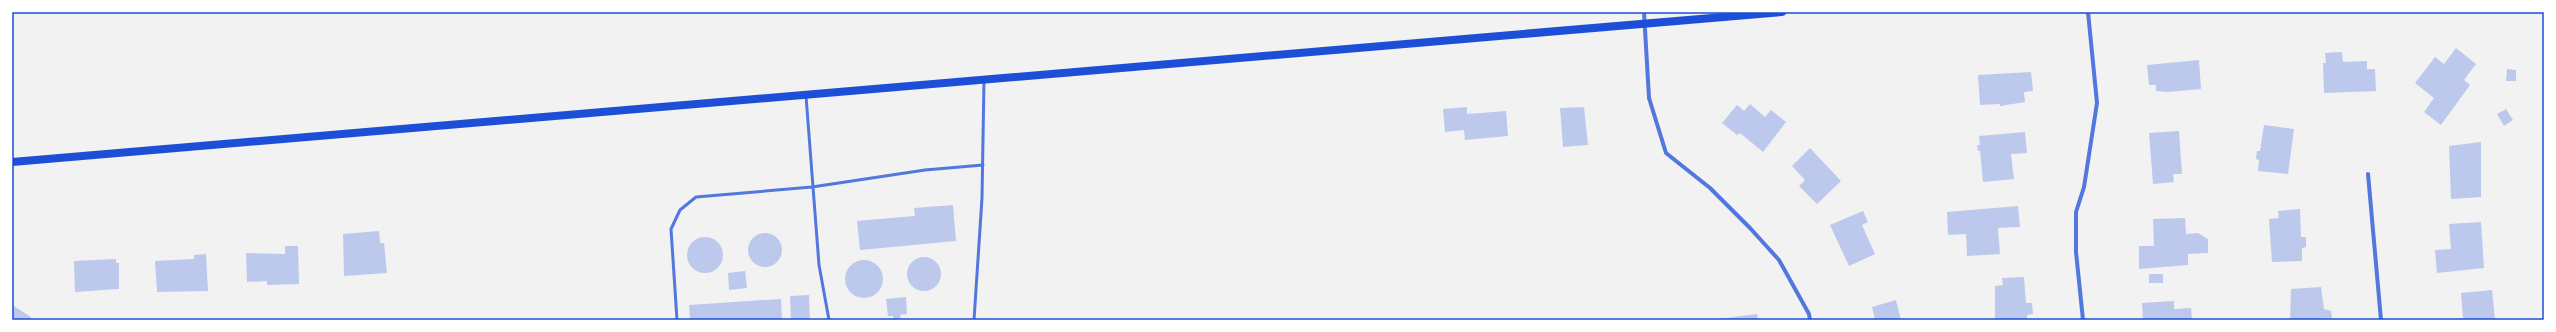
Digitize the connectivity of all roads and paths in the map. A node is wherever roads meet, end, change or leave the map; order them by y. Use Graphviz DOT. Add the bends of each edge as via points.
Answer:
graph roads {
  1 [pos="1644,12"];
  2 [pos="1782,12"];
  3 [pos="2088,12"];
  4 [pos="1644,24"];
  5 [pos="984,80"];
  6 [pos="806,96"];
  7 [pos="12,162"];
  8 [pos="983,165"];
  9 [pos="2368,174"];
  10 [pos="812,187"];
  11 [pos="677,320"];
  12 [pos="829,320"];
  13 [pos="974,320"];
  14 [pos="1810,320"];
  15 [pos="2083,320"];
  16 [pos="2381,320"];
  1 -- 4 [label="street"];
  2 -- 4 [label="main road"];
  3 -- 15 [label="street" via="2097,103 2088,165 2076,212 2076,252"];
  4 -- 5 [label="main road"];
  4 -- 14 [label="street" via="1649,98 1666,153 1710,188 1779,260"];
  5 -- 6 [label="main road"];
  5 -- 8 [label="lane"];
  6 -- 7 [label="main road"];
  6 -- 10 [label="lane"];
  8 -- 10 [label="lane" via="924,170"];
  8 -- 13 [label="lane"];
  9 -- 16 [label="street"];
  10 -- 11 [label="lane" via="711,194 696,197 680,210 671,229"];
  10 -- 12 [label="lane" via="819,265"];
}
